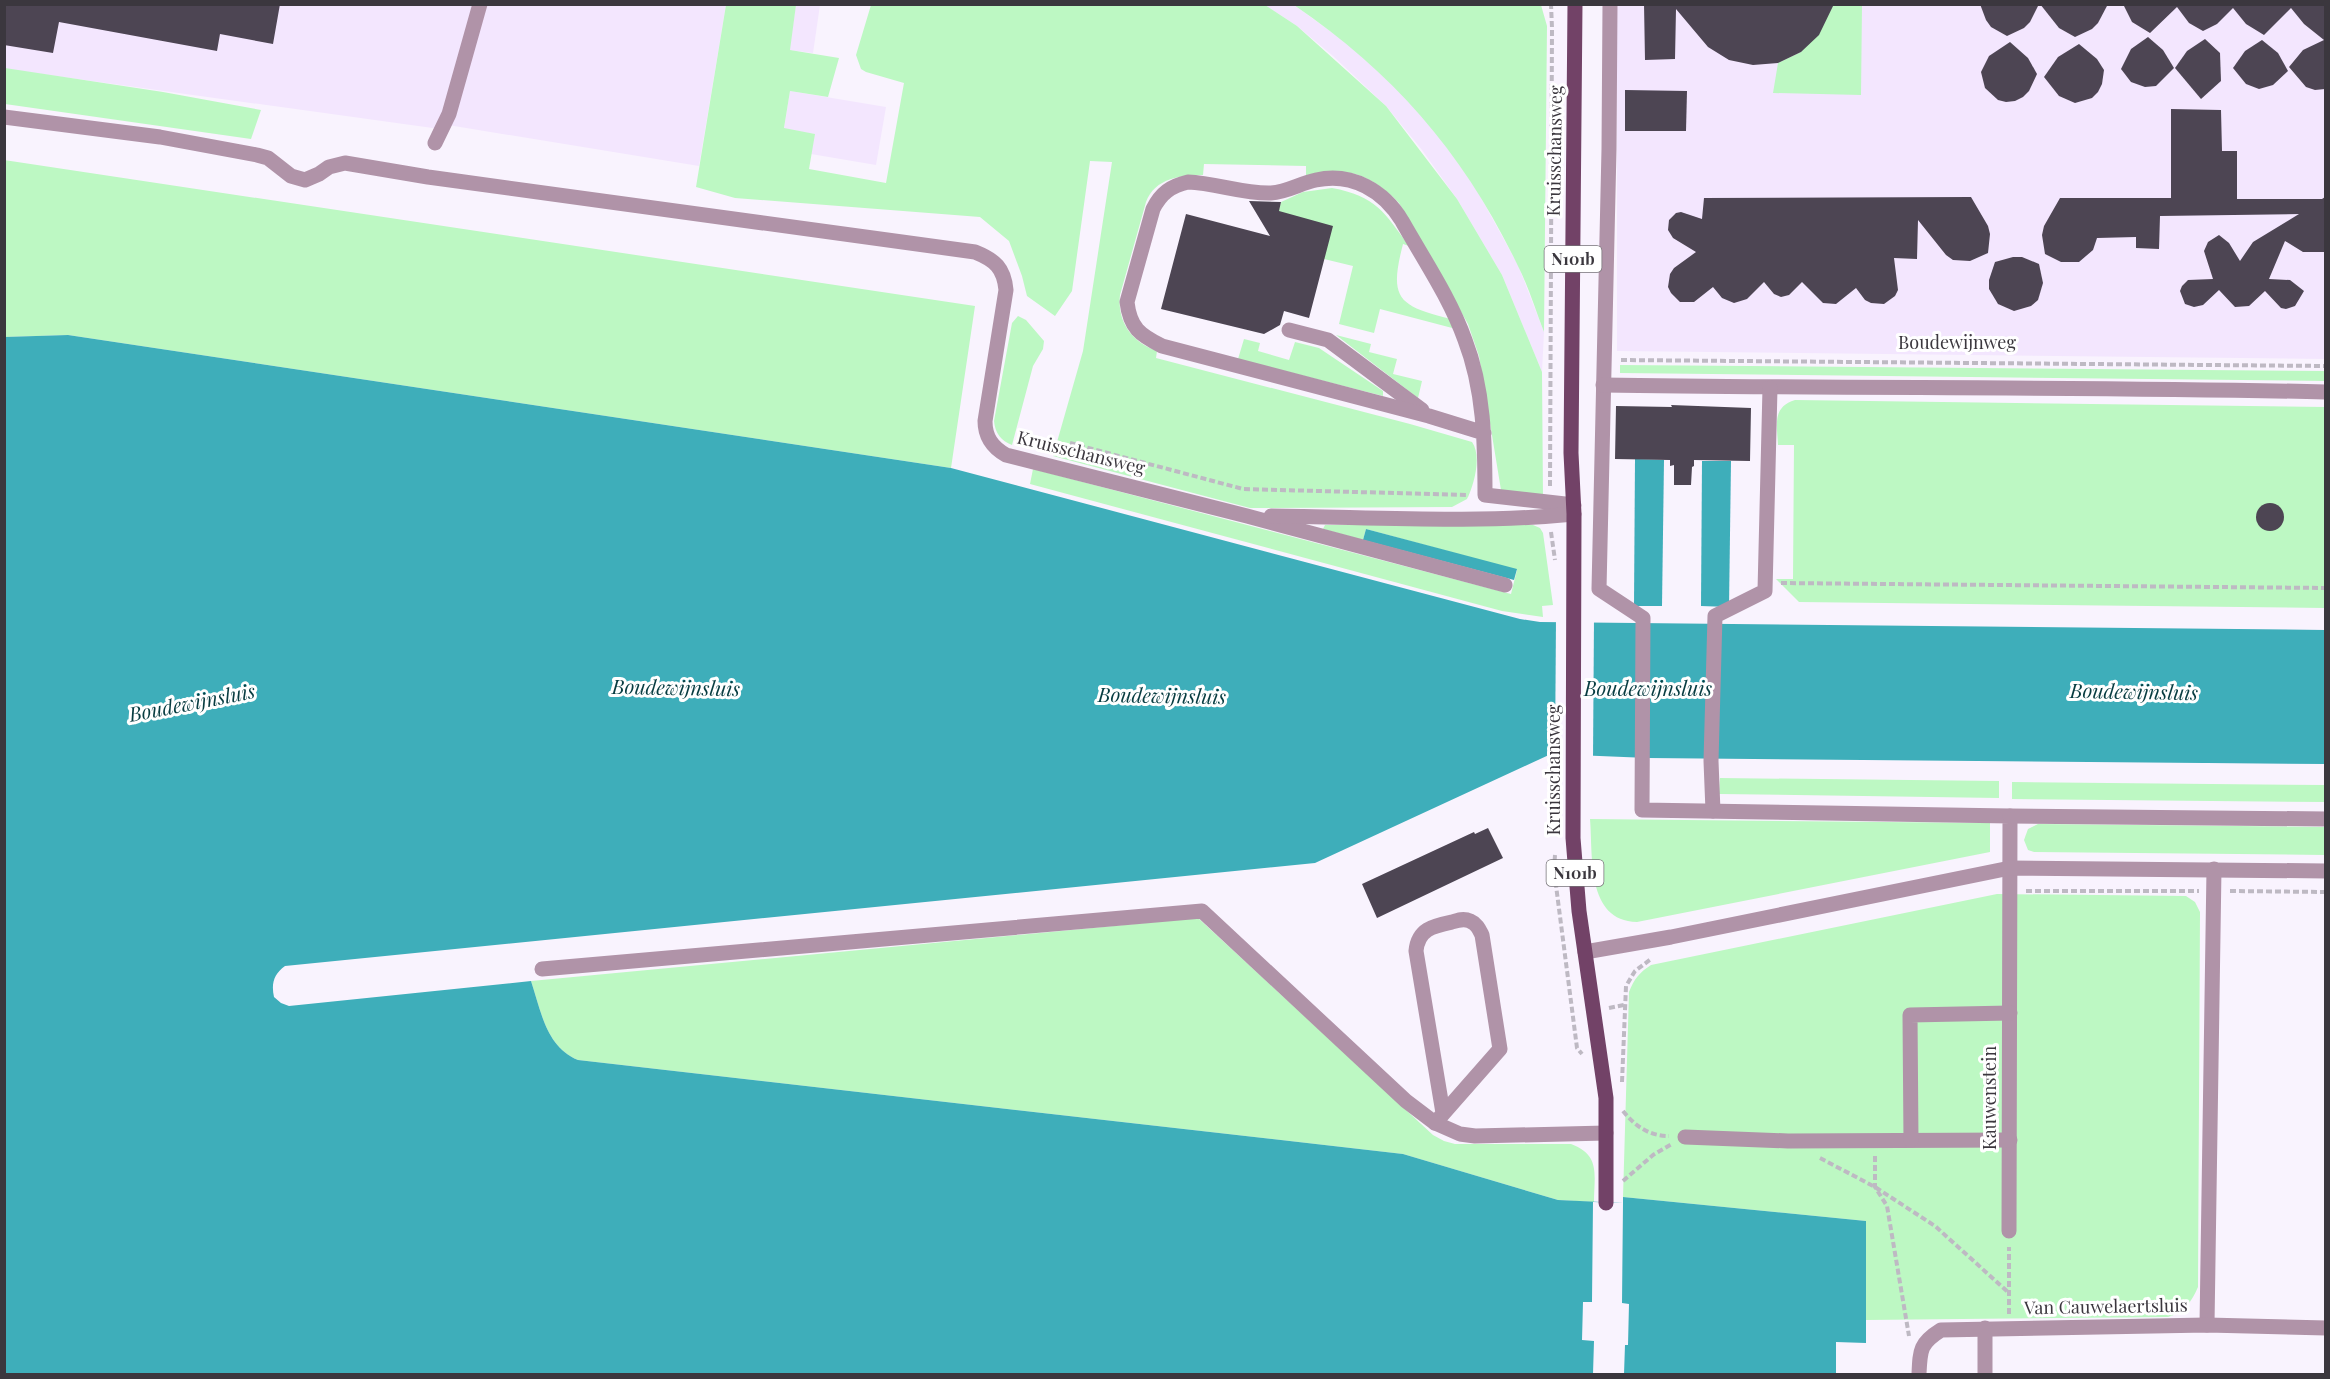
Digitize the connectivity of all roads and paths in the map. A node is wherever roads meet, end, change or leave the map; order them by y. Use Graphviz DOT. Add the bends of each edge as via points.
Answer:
graph roads {
  1 [pos="480,4"];
  2 [pos="1551,4"];
  3 [pos="1575,4"];
  4 [pos="1610,4"];
  5 [pos="4,117"];
  6 [pos="435,143"];
  7 [pos="1288,330"];
  8 [pos="1618,360"];
  9 [pos="2325,366"];
  10 [pos="1603,385"];
  11 [pos="1770,388"];
  12 [pos="2325,392"];
  13 [pos="1429,416"];
  14 [pos="1484,433"];
  15 [pos="1070,443"];
  16 [pos="1485,495"];
  17 [pos="1549,510"];
  18 [pos="1574,510"];
  19 [pos="1247,516"];
  20 [pos="1555,562"];
  21 [pos="1765,583"];
  22 [pos="1505,585"];
  23 [pos="2325,588"];
  24 [pos="1713,811"];
  25 [pos="2010,816"];
  26 [pos="2325,819"];
  27 [pos="2010,868"];
  28 [pos="2214,869"];
  29 [pos="2325,871"];
  30 [pos="2010,891"];
  31 [pos="2214,891"];
  32 [pos="2325,892"];
  33 [pos="1585,952"];
  34 [pos="1653,958"];
  35 [pos="542,969"];
  36 [pos="2010,1013"];
  37 [pos="1622,1086"];
  38 [pos="1439,1118"];
  39 [pos="1622,1121"];
  40 [pos="1606,1133"];
  41 [pos="1685,1137"];
  42 [pos="1911,1140"];
  43 [pos="2010,1140"];
  44 [pos="1875,1141"];
  45 [pos="1817,1156"];
  46 [pos="1875,1187"];
  47 [pos="1606,1203"];
  48 [pos="2009,1231"];
  49 [pos="2009,1293"];
  50 [pos="2207,1325"];
  51 [pos="1986,1328"];
  52 [pos="2009,1328"];
  53 [pos="2325,1328"];
  54 [pos="1920,1351"];
  55 [pos="1919,1374"];
  56 [pos="1985,1374"];
  1 -- 6 [label="street" via="448,114"];
  2 -- 17 [label="path"];
  3 -- 18 [label="main road, Kruisschansweg / N101b" via="1571,419"];
  4 -- 10 [label="street"];
  5 -- 19 [label="street, Kruisschansweg" via="160,137 257,155 305,180 345,163 975,252 986,256 1005,274 1006,290 985,421 985,430 996,449 1006,455"];
  7 -- 13 [label="street" via="1328,340"];
  8 -- 9 [label="path, Boudewijnweg"];
  10 -- 11 [label="street"];
  10 -- 24 [label="street" via="1599,590 1643,618 1642,810"];
  11 -- 12 [label="street"];
  11 -- 21 [label="street"];
  13 -- 14 [label="street"];
  13 -- 14 [label="street" via="1162,346 1146,338 1129,317 1127,302 1158,198 1188,182 1264,193 1329,179 1344,179 1370,188 1394,207 1455,316 1473,366"];
  14 -- 16 [label="street"];
  15 -- 16 [label="path" via="1243,489"];
  16 -- 17 [label="street"];
  17 -- 18 [label="street"];
  17 -- 19 [label="street, Kruisschansweg" via="1483,519"];
  17 -- 20 [label="path"];
  18 -- 33 [label="main road, Kruisschansweg / N101b" via="1573,792 1575,869"];
  19 -- 22 [label="street, Kruisschansweg"];
  21 -- 23 [label="path"];
  21 -- 24 [label="street" via="1765,591 1715,616"];
  24 -- 25 [label="street"];
  25 -- 26 [label="street"];
  25 -- 27 [label="street, Kauwenstein"];
  27 -- 28 [label="street"];
  27 -- 30 [label="street, Kauwenstein"];
  27 -- 33 [label="street"];
  28 -- 29 [label="street"];
  28 -- 31 [label="street"];
  30 -- 31 [label="path"];
  30 -- 36 [label="street, Kauwenstein"];
  31 -- 32 [label="path"];
  31 -- 50 [label="street"];
  33 -- 40 [label="main road, Kruisschansweg / N101b" via="1604,1076"];
  34 -- 37 [label="path" via="1635,971 1626,986"];
  35 -- 38 [label="street" via="1202,911 1398,1093"];
  36 -- 42 [label="street" via="1910,1015"];
  36 -- 43 [label="street, Kauwenstein"];
  38 -- 38 [label="street" via="1500,1049 1482,935 1470,921 1433,926 1417,940"];
  38 -- 40 [label="street" via="1454,1132 1474,1136"];
  39 -- 41 [label="path" via="1622,1109 1634,1124 1658,1136"];
  40 -- 47 [label="main road, Kruisschansweg / N101b"];
  41 -- 44 [label="street"];
  41 -- 47 [label="path" via="1653,1155 1620,1183"];
  42 -- 43 [label="street"];
  42 -- 44 [label="street"];
  43 -- 48 [label="street, Kauwenstein"];
  44 -- 46 [label="path"];
  45 -- 46 [label="path"];
  46 -- 49 [label="path" via="1935,1226"];
  46 -- 54 [label="path" via="1887,1206 1909,1342"];
  48 -- 49 [label="path"];
  49 -- 52 [label="path"];
  50 -- 52 [label="street, Van Cauwelaertsluis"];
  50 -- 53 [label="street, Van Cauwelaertsluis"];
  51 -- 52 [label="street, Van Cauwelaertsluis"];
  51 -- 54 [label="street, Van Cauwelaertsluis" via="1941,1330 1928,1338"];
  51 -- 56 [label="street"];
  54 -- 55 [label="street"];
}
